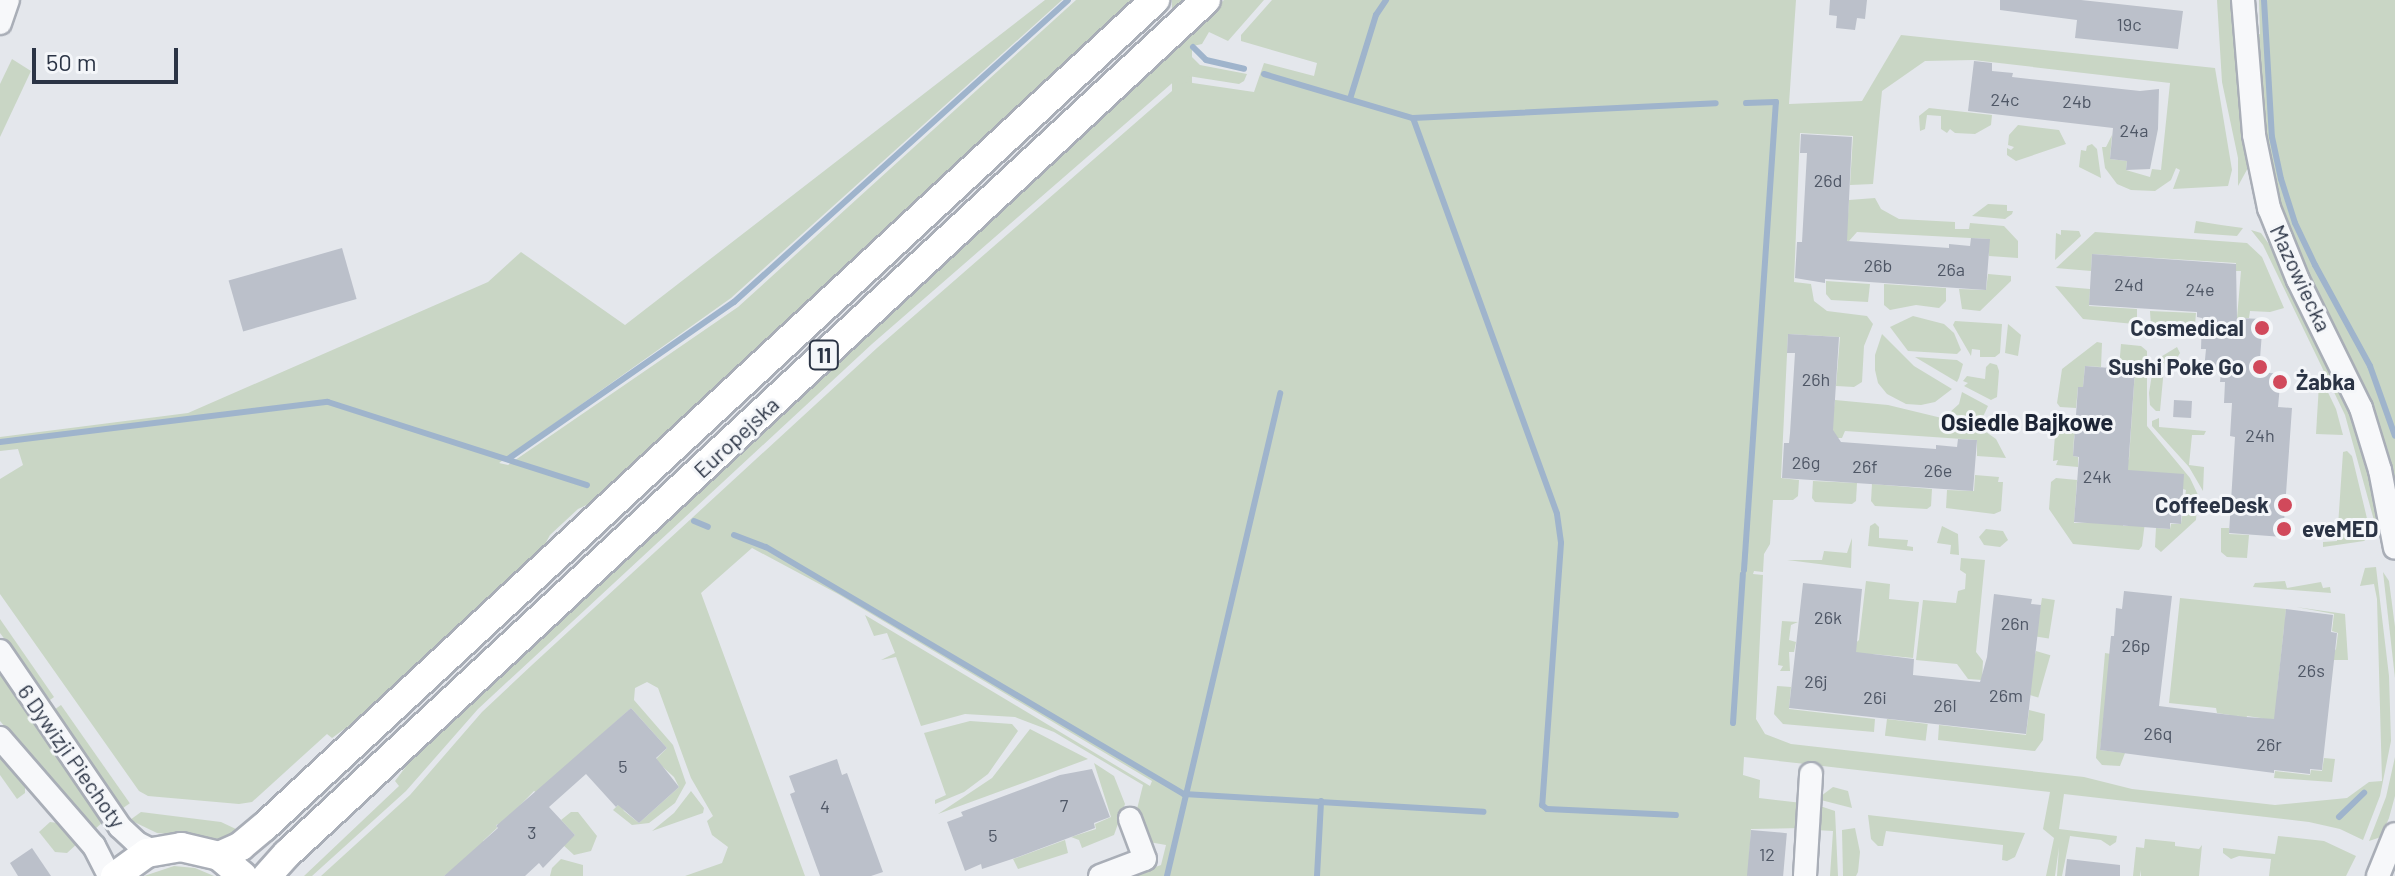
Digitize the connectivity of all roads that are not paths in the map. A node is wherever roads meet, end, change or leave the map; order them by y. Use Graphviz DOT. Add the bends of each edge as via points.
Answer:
graph roads {
  1 [pos="8,0"];
  2 [pos="1155,0"];
  3 [pos="1206,0"];
  4 [pos="2243,0"];
  5 [pos="0,23"];
  6 [pos="2395,548"];
  7 [pos="0,651"];
  8 [pos="0,738"];
  9 [pos="1811,774"];
  10 [pos="1130,819"];
  11 [pos="2395,834"];
  12 [pos="153,851"];
  13 [pos="219,856"];
  14 [pos="109,876"];
  15 [pos="115,876"];
  16 [pos="243,876"];
  17 [pos="267,876"];
  18 [pos="1100,876"];
  19 [pos="1805,876"];
  20 [pos="2378,876"];
  1 -- 5 [label="street"];
  2 -- 13 [label="main road, Europejska / 11" via="264,827"];
  3 -- 17 [label="main road, Europejska / 11"];
  4 -- 6 [label="street, Mazowiecka" via="2254,135 2269,208 2361,408"];
  7 -- 12 [label="street, 6 Dywizji Piechoty" via="120,827"];
  8 -- 14 [label="street, 6 Dywizji Piechoty" via="94,846"];
  9 -- 19 [label="street"];
  10 -- 18 [label="street" via="1145,859"];
  11 -- 20 [label="street"];
  12 -- 13 [label="main road" via="187,847"];
  12 -- 15 [label="main road"];
  13 -- 16 [label="main road"];
}
